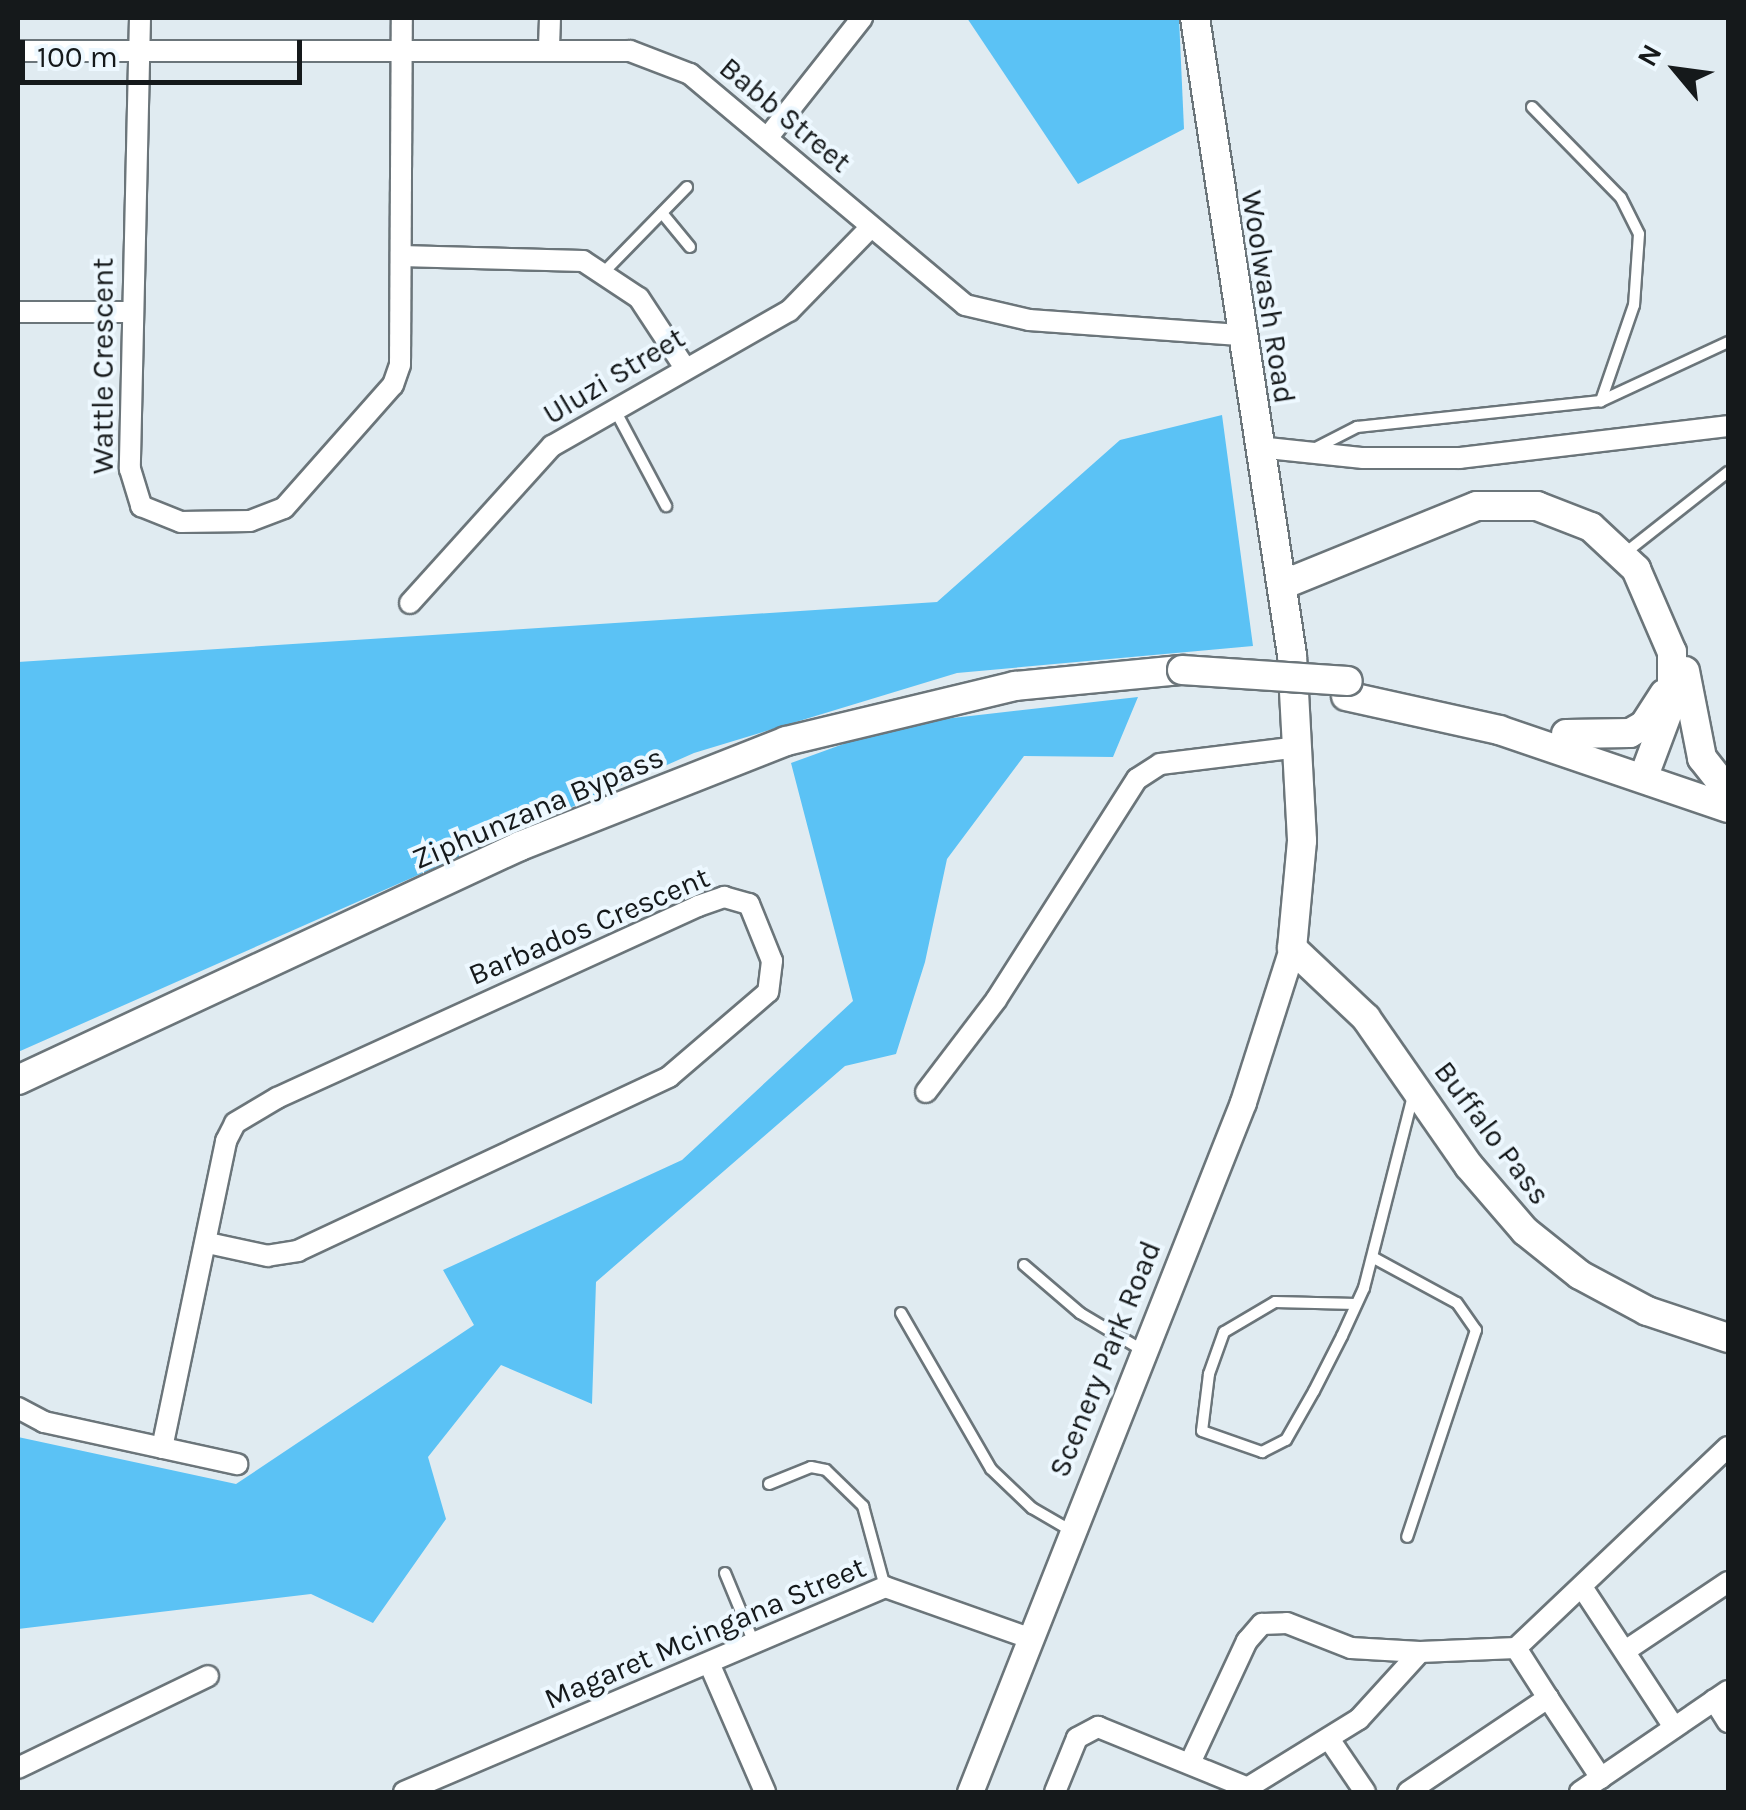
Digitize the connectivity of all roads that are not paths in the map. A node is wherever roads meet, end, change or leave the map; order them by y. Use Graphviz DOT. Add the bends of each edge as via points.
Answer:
graph roads {
  1 [pos="140,18"];
  2 [pos="402,18"];
  3 [pos="550,18"];
  4 [pos="862,18"];
  5 [pos="1194,18"];
  6 [pos="402,47"];
  7 [pos="549,47"];
  8 [pos="139,50"];
  9 [pos="18,51"];
  10 [pos="1532,107"];
  11 [pos="768,138"];
  12 [pos="687,187"];
  13 [pos="662,213"];
  14 [pos="870,228"];
  15 [pos="690,246"];
  16 [pos="400,256"];
  17 [pos="606,270"];
  18 [pos="18,312"];
  19 [pos="132,312"];
  20 [pos="1239,335"];
  21 [pos="1728,342"];
  22 [pos="685,368"];
  23 [pos="1601,401"];
  24 [pos="614,409"];
  25 [pos="1728,426"];
  26 [pos="1258,447"];
  27 [pos="1311,451"];
  28 [pos="1728,472"];
  29 [pos="666,506"];
  30 [pos="1624,554"];
  31 [pos="1282,585"];
  32 [pos="410,603"];
  33 [pos="1663,620"];
  34 [pos="1672,652"];
  35 [pos="1347,688"];
  36 [pos="1566,734"];
  37 [pos="1300,747"];
  38 [pos="1646,769"];
  39 [pos="1728,791"];
  40 [pos="1728,808"];
  41 [pos="1292,948"];
  42 [pos="18,1080"];
  43 [pos="1416,1087"];
  44 [pos="926,1092"];
  45 [pos="208,1244"];
  46 [pos="1374,1258"];
  47 [pos="1024,1265"];
  48 [pos="1356,1304"];
  49 [pos="901,1313"];
  50 [pos="1728,1338"];
  51 [pos="1143,1351"];
  52 [pos="18,1408"];
  53 [pos="162,1448"];
  54 [pos="1728,1448"];
  55 [pos="237,1464"];
  56 [pos="769,1484"];
  57 [pos="1071,1530"];
  58 [pos="1407,1537"];
  59 [pos="725,1573"];
  60 [pos="1728,1582"];
  61 [pos="885,1587"];
  62 [pos="1582,1587"];
  63 [pos="1032,1638"];
  64 [pos="754,1644"];
  65 [pos="1516,1648"];
  66 [pos="1625,1651"];
  67 [pos="1420,1652"];
  68 [pos="709,1663"];
  69 [pos="208,1676"];
  70 [pos="1721,1695"];
  71 [pos="1548,1698"];
  72 [pos="1728,1722"];
  73 [pos="1674,1727"];
  74 [pos="1329,1738"];
  75 [pos="1190,1763"];
  76 [pos="18,1768"];
  77 [pos="1601,1778"];
  78 [pos="446,1783"];
  79 [pos="1243,1790"];
  80 [pos="404,1792"];
  81 [pos="764,1792"];
  82 [pos="970,1792"];
  83 [pos="1055,1792"];
  84 [pos="1365,1792"];
  85 [pos="1410,1792"];
  86 [pos="1580,1792"];
  1 -- 8 [label="street, Wattle Crescent"];
  2 -- 6 [label="street, Wattle Crescent"];
  3 -- 7 [label="street"];
  4 -- 11 [label="street"];
  5 -- 20 [label="main road, Woolwash Road"];
  6 -- 7 [label="street, Babb Street"];
  6 -- 8 [label="street, Babb Street"];
  6 -- 16 [label="street, Wattle Crescent"];
  7 -- 11 [label="street, Babb Street" via="657,58 690,74"];
  8 -- 9 [label="street, Babb Street"];
  8 -- 19 [label="street, Wattle Crescent"];
  10 -- 23 [label="lane" via="1621,198 1639,234 1634,305"];
  11 -- 14 [label="street, Babb Street"];
  12 -- 13 [label="lane"];
  13 -- 15 [label="lane"];
  13 -- 17 [label="lane"];
  14 -- 20 [label="street, Babb Street" via="965,305 996,315"];
  14 -- 22 [label="street, Uluzi Street" via="789,310"];
  16 -- 17 [label="street" via="561,258"];
  16 -- 19 [label="street, Wattle Crescent" via="400,365 392,385 269,518 182,522 140,506 130,469"];
  17 -- 22 [label="street" via="639,298"];
  18 -- 19 [label="street"];
  20 -- 26 [label="main road, Woolwash Road"];
  21 -- 23 [label="lane"];
  22 -- 24 [label="street, Uluzi Street"];
  23 -- 27 [label="lane" via="1357,427"];
  24 -- 29 [label="lane"];
  24 -- 32 [label="street, Uluzi Street" via="525,470"];
  25 -- 27 [label="street" via="1460,458"];
  26 -- 27 [label="street"];
  26 -- 31 [label="main road, Woolwash Road"];
  28 -- 30 [label="lane"];
  30 -- 31 [label="main road" via="1562,512 1494,505 1439,520"];
  30 -- 33 [label="main road"];
  31 -- 37 [label="main road, Woolwash Road"];
  33 -- 34 [label="main road"];
  33 -- 39 [label="main road" via="1680,650 1702,758"];
  34 -- 36 [label="main road" via="1664,696 1644,725 1612,738"];
  34 -- 38 [label="main road" via="1672,701"];
  35 -- 36 [label="main road" via="1454,699"];
  35 -- 38 [label="main road"];
  35 -- 42 [label="main road, Ziphunzana Bypass" via="1183,678 1014,686 786,741 520,846"];
  36 -- 38 [label="main road"];
  37 -- 41 [label="main road, Woolwash Road" via="1302,841"];
  37 -- 44 [label="street" via="1160,764 1137,779 996,1000"];
  38 -- 39 [label="main road"];
  38 -- 40 [label="main road"];
  41 -- 43 [label="main road, Buffalo Pass" via="1366,1018"];
  41 -- 51 [label="street, Scenery Park Road" via="1243,1102"];
  43 -- 46 [label="lane" via="1383,1195"];
  43 -- 50 [label="main road, Buffalo Pass" via="1524,1231 1580,1274 1646,1311"];
  45 -- 45 [label="street, Barbados Crescent" via="226,1141 248,1112 698,906 724,896 749,904 772,961 768,992 669,1077 298,1251 268,1256"];
  45 -- 53 [label="street, Barbados Crescent"];
  46 -- 48 [label="lane"];
  46 -- 58 [label="lane" via="1457,1303 1476,1330"];
  47 -- 51 [label="lane" via="1080,1313"];
  48 -- 48 [label="lane" via="1286,1440 1262,1452 1202,1431 1209,1374 1224,1332 1276,1302"];
  49 -- 57 [label="lane" via="991,1469 1032,1508"];
  51 -- 57 [label="street, Scenery Park Road"];
  52 -- 53 [label="street" via="44,1422"];
  53 -- 55 [label="street"];
  54 -- 62 [label="street"];
  56 -- 61 [label="lane" via="811,1467 826,1470 863,1506"];
  57 -- 63 [label="street, Scenery Park Road"];
  59 -- 64 [label="lane"];
  60 -- 66 [label="street"];
  61 -- 63 [label="street, Magaret Mcingana Street"];
  61 -- 64 [label="street, Magaret Mcingana Street"];
  62 -- 65 [label="street"];
  62 -- 66 [label="street"];
  63 -- 82 [label="street, Scenery Park Road"];
  64 -- 68 [label="street, Magaret Mcingana Street"];
  65 -- 67 [label="street"];
  65 -- 71 [label="street"];
  66 -- 73 [label="street"];
  67 -- 74 [label="street" via="1392,1689"];
  67 -- 75 [label="street" via="1351,1648 1287,1623 1262,1624 1247,1641"];
  68 -- 78 [label="street, Magaret Mcingana Street"];
  68 -- 81 [label="street"];
  69 -- 76 [label="street"];
  70 -- 72 [label="street"];
  70 -- 73 [label="street"];
  71 -- 77 [label="street"];
  71 -- 85 [label="street"];
  73 -- 77 [label="street"];
  74 -- 79 [label="street"];
  74 -- 84 [label="street"];
  75 -- 79 [label="street"];
  75 -- 83 [label="street" via="1109,1729 1088,1728 1069,1752"];
  77 -- 86 [label="street"];
  78 -- 80 [label="street, Magaret Mcingana Street"];
}
